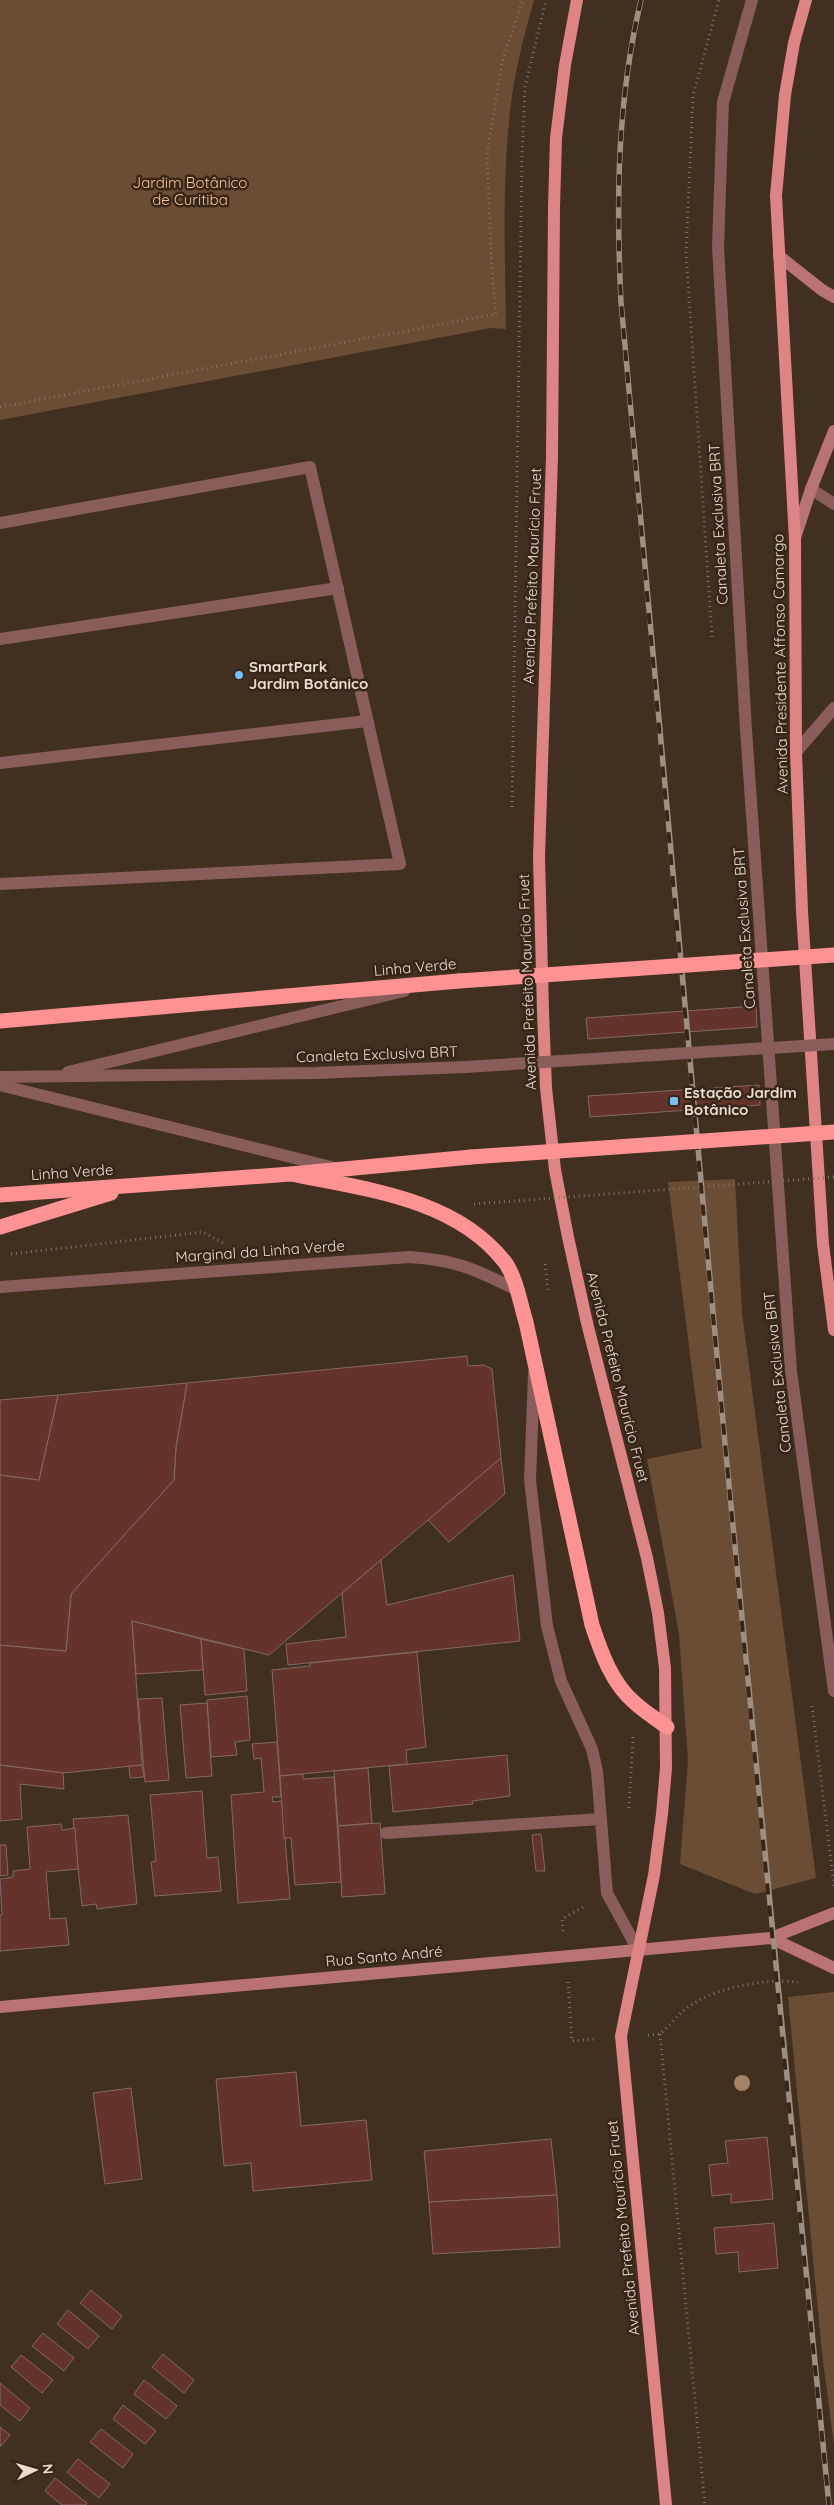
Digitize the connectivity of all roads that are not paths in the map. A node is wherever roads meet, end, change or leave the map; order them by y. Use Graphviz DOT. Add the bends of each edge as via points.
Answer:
graph roads {
  1 [pos="577,0"];
  2 [pos="752,0"];
  3 [pos="806,0"];
  4 [pos="779,256"];
  5 [pos="834,297"];
  6 [pos="834,432"];
  7 [pos="811,488"];
  8 [pos="834,504"];
  9 [pos="0,523"];
  10 [pos="795,540"];
  11 [pos="338,588"];
  12 [pos="0,639"];
  13 [pos="834,708"];
  14 [pos="367,721"];
  15 [pos="796,752"];
  16 [pos="0,763"];
  17 [pos="0,884"];
  18 [pos="834,955"];
  19 [pos="438,983"];
  20 [pos="0,1021"];
  21 [pos="834,1044"];
  22 [pos="0,1077"];
  23 [pos="47,1077"];
  24 [pos="0,1085"];
  25 [pos="834,1132"];
  26 [pos="342,1169"];
  27 [pos="291,1174"];
  28 [pos="137,1185"];
  29 [pos="0,1195"];
  30 [pos="0,1227"];
  31 [pos="0,1287"];
  32 [pos="516,1290"];
  33 [pos="834,1330"];
  34 [pos="535,1363"];
  35 [pos="834,1691"];
  36 [pos="667,1727"];
  37 [pos="601,1819"];
  38 [pos="386,1834"];
  39 [pos="834,1912"];
  40 [pos="771,1938"];
  41 [pos="638,1950"];
  42 [pos="834,1968"];
  43 [pos="0,2007"];
  44 [pos="666,2505"];
  1 -- 36 [label="main road, Avenida Prefeito Maurício Fruet" via="556,138 554,207 552,457 539,857 546,1078 556,1170 568,1237 658,1613 665,1668"];
  2 -- 35 [label="street, Canaleta Exclusiva BRT" via="723,102 718,247 790,1371"];
  3 -- 4 [label="main road, Avenida Presidente Affonso Camargo" via="788,77 780,140 776,196"];
  4 -- 5 [label="street"];
  4 -- 10 [label="main road, Avenida Presidente Affonso Camargo"];
  6 -- 7 [label="street"];
  7 -- 8 [label="street"];
  7 -- 10 [label="street"];
  9 -- 11 [label="street" via="310,466"];
  10 -- 15 [label="main road, Avenida Presidente Affonso Camargo"];
  11 -- 12 [label="street"];
  11 -- 14 [label="street"];
  13 -- 15 [label="street"];
  14 -- 16 [label="street"];
  14 -- 17 [label="street" via="400,864"];
  15 -- 33 [label="main road, Avenida Presidente Affonso Camargo" via="802,910 823,1244"];
  18 -- 19 [label="highway, Linha Verde, bridge"];
  19 -- 20 [label="highway, Linha Verde"];
  19 -- 23 [label="street, Canaleta Exclusiva BRT"];
  21 -- 23 [label="street, Canaleta Exclusiva BRT, bridge" via="464,1067"];
  22 -- 23 [label="street, Canaleta Exclusiva BRT"];
  24 -- 26 [label="street"];
  25 -- 26 [label="highway, Linha Verde, bridge"];
  26 -- 27 [label="highway, Linha Verde"];
  27 -- 28 [label="highway, Linha Verde"];
  27 -- 32 [label="highway" via="378,1192 451,1216 481,1237 505,1262"];
  28 -- 29 [label="highway, Linha Verde"];
  28 -- 30 [label="highway"];
  31 -- 32 [label="street, Marginal da Linha Verde" via="409,1257 441,1259 470,1266"];
  32 -- 34 [label="highway"];
  34 -- 36 [label="highway" via="592,1625 601,1651 614,1677 633,1702"];
  34 -- 37 [label="street" via="530,1480 550,1644 561,1681 592,1749"];
  36 -- 41 [label="main road, Avenida Prefeito Maurício Fruet" via="661,1823"];
  37 -- 38 [label="street"];
  37 -- 41 [label="street" via="607,1893"];
  39 -- 40 [label="street, Rua Santo André"];
  40 -- 41 [label="street, Rua Santo André"];
  40 -- 42 [label="street"];
  41 -- 43 [label="street, Rua Santo André"];
  41 -- 44 [label="main road, Avenida Prefeito Maurício Fruet" via="620,2036"];
}
